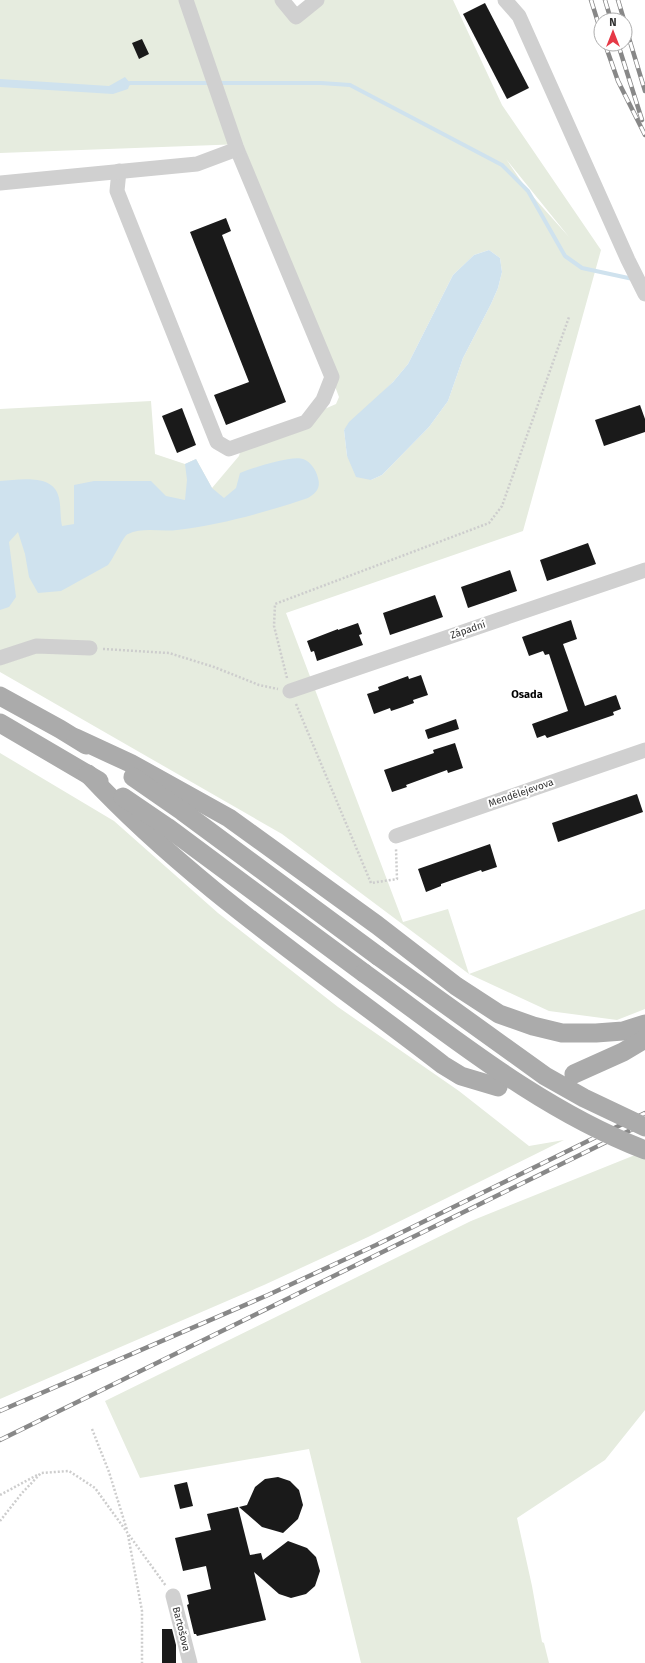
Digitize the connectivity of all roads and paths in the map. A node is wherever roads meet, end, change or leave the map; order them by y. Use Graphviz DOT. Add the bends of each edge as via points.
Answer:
graph roads {
  1 [pos="186,0"];
  2 [pos="282,0"];
  3 [pos="317,0"];
  4 [pos="504,0"];
  5 [pos="237,149"];
  6 [pos="119,171"];
  7 [pos="0,183"];
  8 [pos="645,294"];
  9 [pos="569,317"];
  10 [pos="645,570"];
  11 [pos="90,648"];
  12 [pos="0,658"];
  13 [pos="290,691"];
  14 [pos="0,696"];
  15 [pos="0,723"];
  16 [pos="76,738"];
  17 [pos="645,750"];
  18 [pos="88,774"];
  19 [pos="396,836"];
  20 [pos="645,1024"];
  21 [pos="645,1039"];
  22 [pos="574,1074"];
  23 [pos="498,1087"];
  24 [pos="645,1128"];
  25 [pos="645,1150"];
  26 [pos="92,1429"];
  27 [pos="41,1473"];
  28 [pos="0,1495"];
  29 [pos="0,1521"];
  30 [pos="128,1533"];
  31 [pos="173,1596"];
  32 [pos="142,1663"];
  33 [pos="190,1663"];
  1 -- 5 [label="street"];
  2 -- 3 [label="street" via="296,17"];
  4 -- 8 [label="street" via="519,16"];
  5 -- 6 [label="street" via="197,164"];
  5 -- 6 [label="street" via="332,376 322,400 306,422 229,449 217,442 117,191"];
  6 -- 7 [label="street"];
  9 -- 13 [label="path" via="502,506 489,523 275,604 274,626"];
  10 -- 13 [label="street, Západní"];
  11 -- 12 [label="street" via="36,646"];
  11 -- 13 [label="path" via="169,653 214,667 258,685"];
  13 -- 19 [label="path" via="370,883 397,879"];
  14 -- 16 [label="main road"];
  15 -- 18 [label="main road"];
  16 -- 20 [label="main road" via="130,763 229,818 456,986 499,1014 562,1033 596,1034 623,1031"];
  16 -- 24 [label="main road, bridge" via="182,811 545,1076"];
  17 -- 19 [label="street, Mendělejevova"];
  18 -- 23 [label="main road" via="121,809 221,896 315,970 443,1065 462,1076"];
  18 -- 25 [label="main road, bridge" via="167,827 529,1092 572,1116"];
  21 -- 22 [label="main road"];
  26 -- 30 [label="path"];
  27 -- 28 [label="path"];
  27 -- 29 [label="path"];
  27 -- 30 [label="path" via="69,1471 95,1488"];
  30 -- 31 [label="path"];
  30 -- 32 [label="path" via="142,1611"];
  31 -- 33 [label="street, Bartošova"];
}
